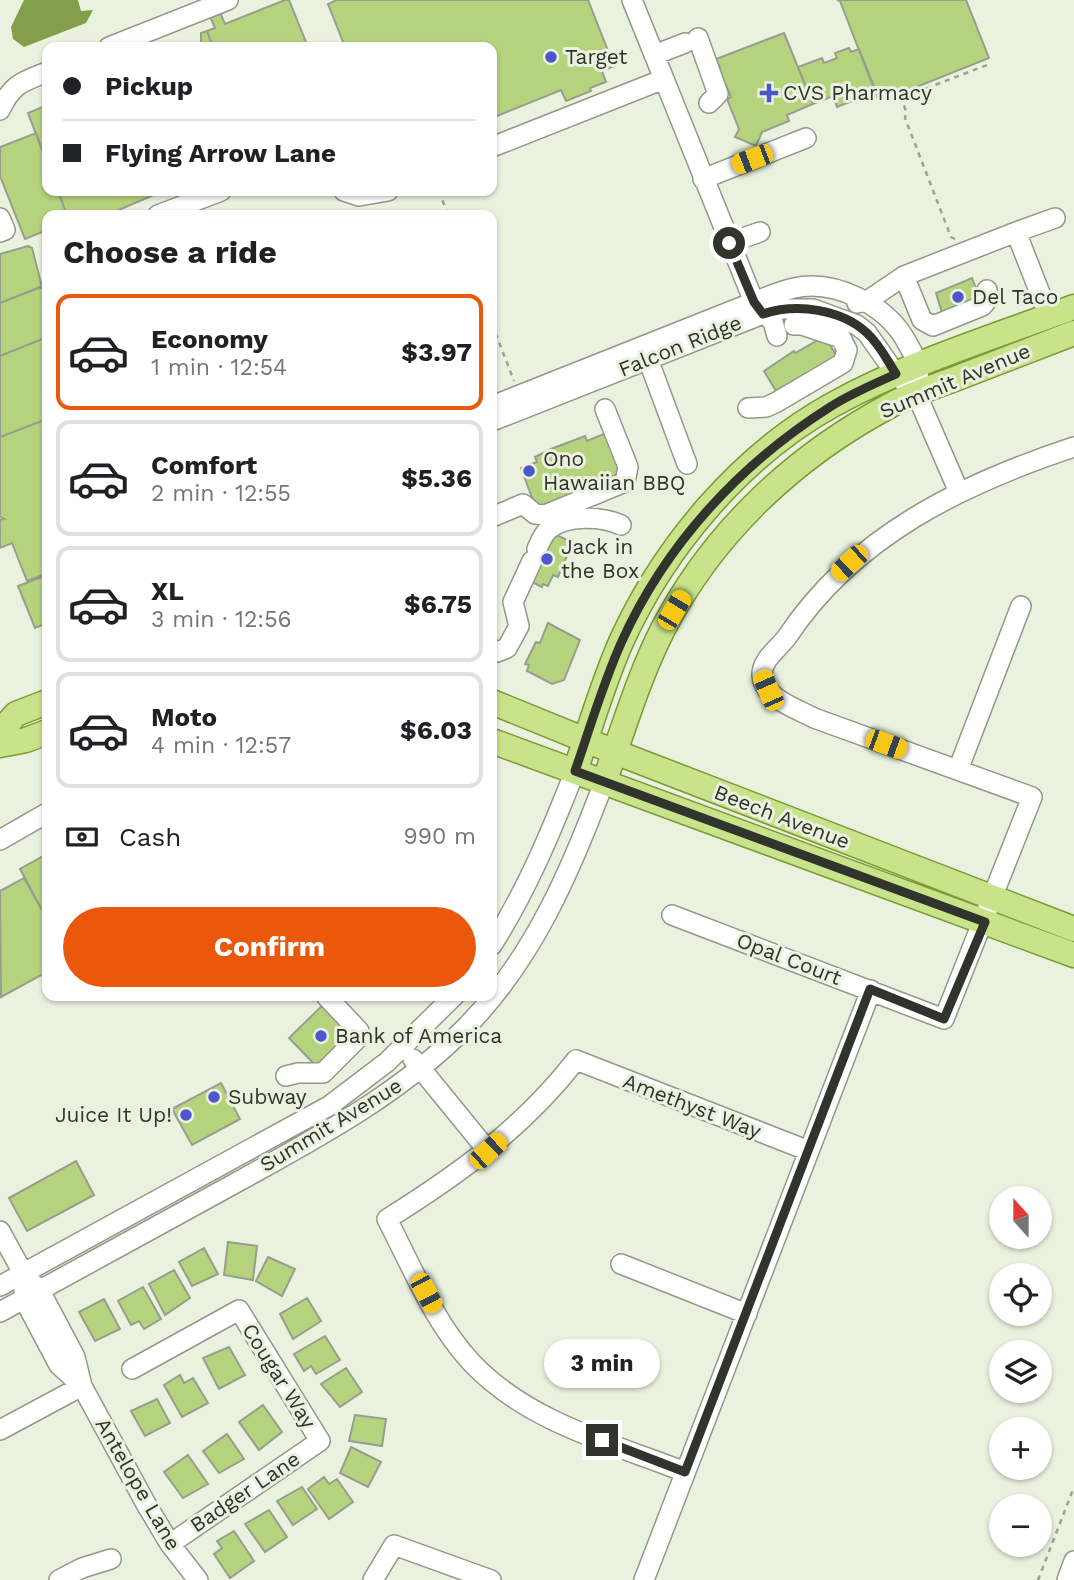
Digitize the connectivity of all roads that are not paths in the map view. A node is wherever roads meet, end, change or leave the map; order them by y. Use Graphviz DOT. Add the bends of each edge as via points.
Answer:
graph roads {
  1 [pos="228,0"];
  2 [pos="632,0"];
  3 [pos="122,42"];
  4 [pos="654,55"];
  5 [pos="42,74"];
  6 [pos="664,79"];
  7 [pos="709,103"];
  8 [pos="0,110"];
  9 [pos="806,138"];
  10 [pos="497,146"];
  11 [pos="703,178"];
  12 [pos="208,196"];
  13 [pos="171,210"];
  14 [pos="0,218"];
  15 [pos="1055,218"];
  16 [pos="0,232"];
  17 [pos="760,232"];
  18 [pos="1016,232"];
  19 [pos="729,243"];
  20 [pos="904,276"];
  21 [pos="987,290"];
  22 [pos="843,293"];
  23 [pos="867,301"];
  24 [pos="1074,307"];
  25 [pos="766,308"];
  26 [pos="1049,316"];
  27 [pos="794,325"];
  28 [pos="1074,333"];
  29 [pos="777,336"];
  30 [pos="648,359"];
  31 [pos="919,365"];
  32 [pos="896,374"];
  33 [pos="916,393"];
  34 [pos="497,403"];
  35 [pos="748,408"];
  36 [pos="605,409"];
  37 [pos="497,419"];
  38 [pos="1074,447"];
  39 [pos="687,464"];
  40 [pos="959,492"];
  41 [pos="497,515"];
  42 [pos="621,524"];
  43 [pos="1021,606"];
  44 [pos="497,652"];
  45 [pos="42,704"];
  46 [pos="497,704"];
  47 [pos="0,732"];
  48 [pos="42,734"];
  49 [pos="586,740"];
  50 [pos="497,743"];
  51 [pos="0,745"];
  52 [pos="615,752"];
  53 [pos="958,770"];
  54 [pos="575,771"];
  55 [pos="604,782"];
  56 [pos="42,816"];
  57 [pos="0,840"];
  58 [pos="994,898"];
  59 [pos="672,915"];
  60 [pos="985,922"];
  61 [pos="1074,929"];
  62 [pos="497,937"];
  63 [pos="1074,955"];
  64 [pos="870,989"];
  65 [pos="497,990"];
  66 [pos="331,1001"];
  67 [pos="449,1001"];
  68 [pos="488,1001"];
  69 [pos="403,1048"];
  70 [pos="421,1068"];
  71 [pos="286,1076"];
  72 [pos="488,1151"];
  73 [pos="808,1151"];
  74 [pos="0,1231"];
  75 [pos="621,1264"];
  76 [pos="23,1273"];
  77 [pos="0,1286"];
  78 [pos="32,1295"];
  79 [pos="0,1312"];
  80 [pos="747,1314"];
  81 [pos="132,1368"];
  82 [pos="82,1386"];
  83 [pos="0,1430"];
  84 [pos="320,1441"];
  85 [pos="685,1472"];
  86 [pos="170,1544"];
  87 [pos="111,1559"];
  88 [pos="1074,1561"];
  89 [pos="487,1579"];
  90 [pos="59,1580"];
  91 [pos="198,1580"];
  92 [pos="373,1580"];
  93 [pos="644,1580"];
  94 [pos="1067,1580"];
  1 -- 3 [label="street"];
  2 -- 4 [label="street"];
  4 -- 6 [label="street"];
  4 -- 7 [label="street" via="691,41 718,94"];
  5 -- 8 [label="street" via="8,93"];
  6 -- 10 [label="street"];
  6 -- 11 [label="street"];
  9 -- 11 [label="street"];
  11 -- 19 [label="street"];
  12 -- 13 [label="street"];
  14 -- 16 [label="street" via="5,230"];
  15 -- 18 [label="street"];
  17 -- 19 [label="street"];
  18 -- 20 [label="street"];
  18 -- 26 [label="street"];
  19 -- 25 [label="street"];
  20 -- 21 [label="street" via="922,320 933,326 982,306"];
  20 -- 22 [label="street"];
  20 -- 23 [label="street"];
  22 -- 23 [label="street, Falcon Ridge"];
  22 -- 25 [label="street, Falcon Ridge" via="795,288"];
  23 -- 25 [label="street" via="849,305 804,299"];
  23 -- 31 [label="street, Falcon Ridge" via="901,332"];
  24 -- 26 [label="main road, Summit Avenue"];
  25 -- 29 [label="street"];
  25 -- 30 [label="street, Falcon Ridge"];
  25 -- 32 [label="street, Falcon Ridge" via="813,309 857,325 876,342"];
  25 -- 34 [label="street, Falcon Ridge"];
  26 -- 31 [label="main road, Summit Avenue"];
  27 -- 35 [label="street" via="841,338 847,350 843,363 775,403"];
  28 -- 33 [label="main road, Summit Avenue"];
  30 -- 37 [label="street, Falcon Ridge"];
  30 -- 39 [label="street"];
  31 -- 32 [label="main road, Summit Avenue"];
  31 -- 33 [label="street"];
  32 -- 33 [label="street, Falcon Ridge"];
  32 -- 49 [label="main road, Summit Avenue" via="832,405 780,441 699,518 651,586 622,641"];
  33 -- 40 [label="street"];
  33 -- 52 [label="main road, Summit Avenue" via="806,458 731,529 694,576 664,628 646,664"];
  36 -- 41 [label="street" via="628,467 625,482 545,515 535,514 523,504"];
  38 -- 40 [label="street"];
  40 -- 53 [label="street" via="870,545 828,582 765,661 762,677 781,701 814,718"];
  42 -- 44 [label="street" via="607,519 572,520 551,527 513,602 519,626 507,648"];
  43 -- 53 [label="street"];
  45 -- 47 [label="main road" via="16,714"];
  46 -- 49 [label="main road, Beech Avenue"];
  48 -- 51 [label="main road"];
  49 -- 52 [label="main road, Beech Avenue"];
  49 -- 54 [label="main road, Summit Avenue"];
  50 -- 54 [label="main road, Beech Avenue"];
  52 -- 55 [label="main road, Summit Avenue"];
  52 -- 58 [label="main road, Beech Avenue"];
  53 -- 58 [label="street" via="1032,797"];
  54 -- 55 [label="main road, Beech Avenue"];
  54 -- 62 [label="street, Summit Avenue" via="543,853"];
  55 -- 60 [label="main road, Beech Avenue"];
  55 -- 65 [label="street, Summit Avenue" via="544,922"];
  56 -- 57 [label="street"];
  58 -- 60 [label="street"];
  58 -- 61 [label="main road, Beech Avenue"];
  59 -- 64 [label="street, Opal Court"];
  60 -- 63 [label="main road, Beech Avenue"];
  60 -- 64 [label="street, Opal Court" via="944,1019"];
  64 -- 73 [label="street"];
  66 -- 71 [label="street" via="359,1031 357,1040 323,1073"];
  67 -- 69 [label="street, Summit Avenue"];
  68 -- 70 [label="street, Summit Avenue"];
  69 -- 70 [label="street"];
  69 -- 76 [label="street, Summit Avenue" via="329,1106"];
  70 -- 72 [label="street"];
  70 -- 78 [label="street, Summit Avenue" via="339,1126"];
  72 -- 73 [label="street, Amethyst Way" via="551,1092 576,1060"];
  72 -- 85 [label="street" via="387,1219 439,1318 471,1362 525,1405 556,1422"];
  73 -- 80 [label="street"];
  74 -- 76 [label="street, Antelope Lane"];
  75 -- 80 [label="street"];
  76 -- 77 [label="street, Summit Avenue"];
  76 -- 78 [label="street, Antelope Lane"];
  78 -- 79 [label="street, Summit Avenue"];
  78 -- 82 [label="street, Antelope Lane" via="75,1357"];
  80 -- 85 [label="street"];
  81 -- 84 [label="street, Cougar Way" via="239,1310"];
  82 -- 83 [label="street"];
  82 -- 86 [label="street, Antelope Lane"];
  84 -- 86 [label="street, Badger Lane"];
  85 -- 93 [label="street"];
  86 -- 91 [label="street, Antelope Lane"];
  87 -- 90 [label="street"];
  88 -- 94 [label="street"];
  89 -- 92 [label="street" via="394,1545"];
}
